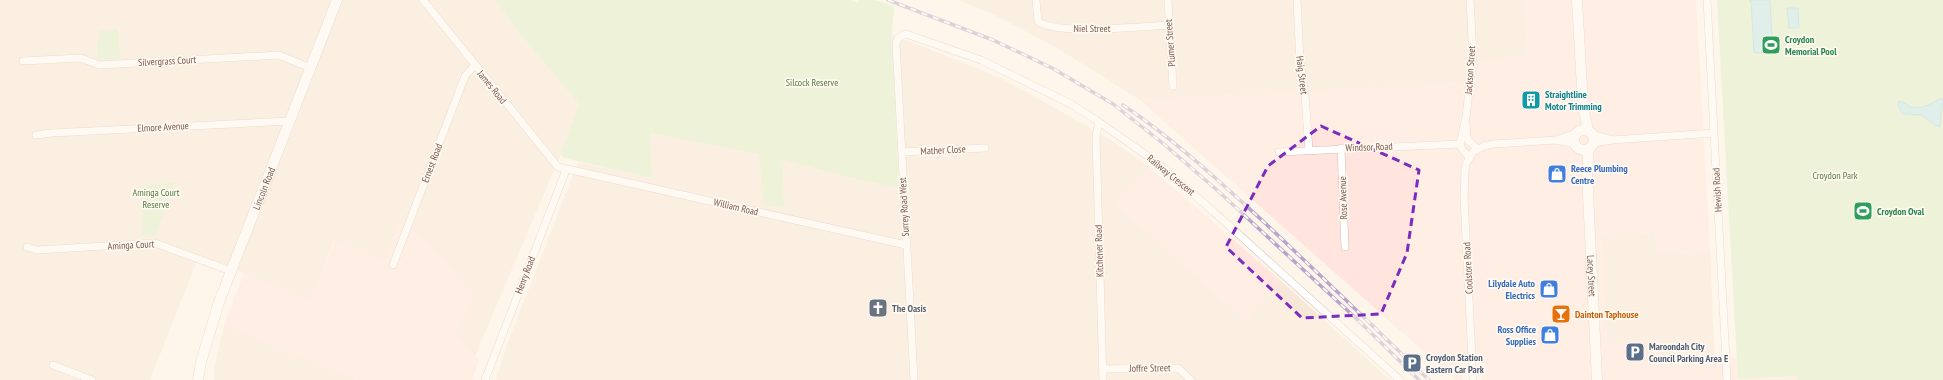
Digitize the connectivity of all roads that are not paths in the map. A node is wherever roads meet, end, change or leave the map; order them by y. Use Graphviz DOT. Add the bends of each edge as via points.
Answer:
graph roads {
  1 [pos="338,0"];
  2 [pos="423,0"];
  3 [pos="1036,0"];
  4 [pos="1168,0"];
  5 [pos="1297,0"];
  6 [pos="1470,0"];
  7 [pos="1577,0"];
  8 [pos="1707,0"];
  9 [pos="1169,25"];
  10 [pos="902,35"];
  11 [pos="23,61"];
  12 [pos="475,65"];
  13 [pos="311,68"];
  14 [pos="1173,86"];
  15 [pos="1466,117"];
  16 [pos="289,121"];
  17 [pos="1099,122"];
  18 [pos="1714,133"];
  19 [pos="36,135"];
  20 [pos="1584,139"];
  21 [pos="1556,140"];
  22 [pos="1460,144"];
  23 [pos="985,148"];
  24 [pos="1341,148"];
  25 [pos="1309,150"];
  26 [pos="1476,150"];
  27 [pos="902,152"];
  28 [pos="1279,152"];
  29 [pos="1469,157"];
  30 [pos="566,170"];
  31 [pos="906,245"];
  32 [pos="27,247"];
  33 [pos="1345,248"];
  34 [pos="393,265"];
  35 [pos="231,271"];
  36 [pos="53,365"];
  37 [pos="1103,369"];
  38 [pos="92,380"];
  39 [pos="198,380"];
  40 [pos="485,380"];
  41 [pos="914,380"];
  42 [pos="1103,380"];
  43 [pos="1191,380"];
  44 [pos="1400,380"];
  45 [pos="1473,380"];
  46 [pos="1597,380"];
  47 [pos="1727,380"];
  1 -- 13 [label="main road, Lincoln Road"];
  2 -- 12 [label="street, James Road"];
  3 -- 9 [label="street, Niel Street" via="1038,21 1051,28"];
  4 -- 9 [label="street, Plumer Street"];
  5 -- 25 [label="street, Haig Street"];
  6 -- 15 [label="street, Jackson Street" via="1473,56"];
  7 -- 20 [label="main road, Lacey Street"];
  8 -- 18 [label="street, Hewish Road"];
  9 -- 14 [label="street, Plumer Street"];
  10 -- 17 [label="street, Railway Crescent" via="910,34 981,60 1071,104"];
  10 -- 27 [label="street, Surrey Road West" via="896,43"];
  11 -- 13 [label="street, Silvergrass Court" via="81,58 99,65 279,55"];
  12 -- 30 [label="street, James Road" via="551,160"];
  12 -- 34 [label="street, Ernest Road" via="465,76"];
  13 -- 16 [label="main road, Lincoln Road"];
  15 -- 22 [label="street"];
  15 -- 26 [label="street" via="1467,139"];
  16 -- 19 [label="street, Elmore Avenue"];
  16 -- 35 [label="main road, Lincoln Road"];
  17 -- 37 [label="street, Kitchener Road" via="1096,136"];
  17 -- 44 [label="street, Railway Crescent" via="1156,162"];
  18 -- 20 [label="street" via="1612,140"];
  18 -- 47 [label="street, Hewish Road"];
  20 -- 21 [label="street"];
  20 -- 21 [label="street"];
  20 -- 46 [label="main road, Lacey Street"];
  21 -- 26 [label="street" via="1493,144"];
  22 -- 24 [label="street, Windsor Road"];
  22 -- 29 [label="street"];
  23 -- 27 [label="street, Mather Close"];
  24 -- 25 [label="street, Windsor Road"];
  24 -- 33 [label="street, Rose Avenue"];
  25 -- 28 [label="street, Windsor Road"];
  26 -- 29 [label="street"];
  27 -- 31 [label="street, Surrey Road West"];
  29 -- 45 [label="street, Coolstore Road" via="1465,171 1464,198"];
  30 -- 31 [label="street, William Road"];
  30 -- 40 [label="street, Henry Road"];
  31 -- 41 [label="street, Surrey Road West"];
  32 -- 35 [label="street, Aminga Court" via="37,250 155,243"];
  35 -- 39 [label="main road, Lincoln Road" via="208,333"];
  36 -- 38 [label="street"];
  37 -- 42 [label="street, Kitchener Road"];
  37 -- 43 [label="street, Joffre Street" via="1178,368"];
}
